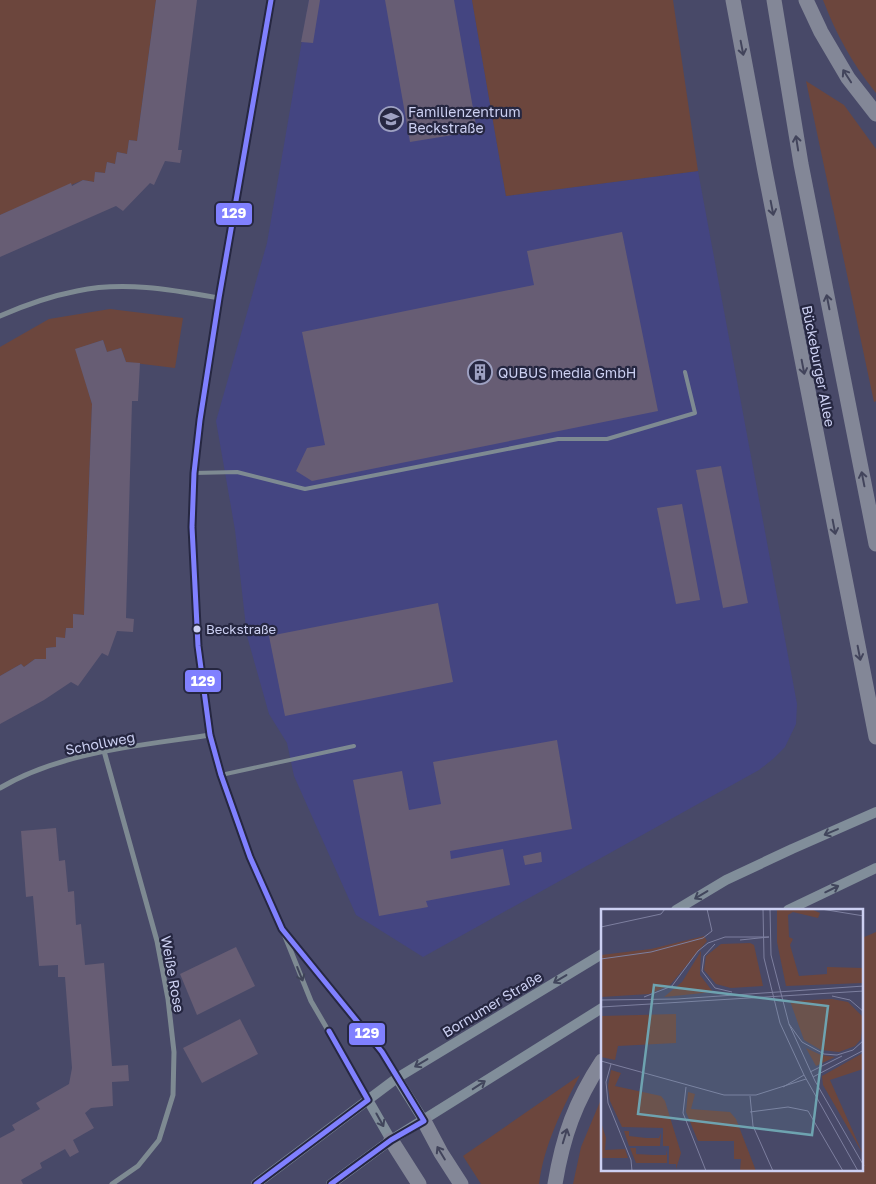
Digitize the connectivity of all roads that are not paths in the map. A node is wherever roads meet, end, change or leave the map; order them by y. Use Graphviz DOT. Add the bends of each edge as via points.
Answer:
graph roads {
  1 [pos="272,0"];
  2 [pos="733,0"];
  3 [pos="774,0"];
  4 [pos="806,0"];
  5 [pos="876,114"];
  6 [pos="219,298"];
  7 [pos="0,316"];
  8 [pos="685,372"];
  9 [pos="194,473"];
  10 [pos="876,544"];
  11 [pos="210,735"];
  12 [pos="876,737"];
  13 [pos="354,746"];
  14 [pos="104,751"];
  15 [pos="221,775"];
  16 [pos="0,788"];
  17 [pos="876,812"];
  18 [pos="876,868"];
  19 [pos="678,909"];
  20 [pos="790,909"];
  21 [pos="282,929"];
  22 [pos="601,955"];
  23 [pos="601,1009"];
  24 [pos="601,1062"];
  25 [pos="397,1078"];
  26 [pos="368,1100"];
  27 [pos="424,1121"];
  28 [pos="391,1140"];
  29 [pos="112,1184"];
  30 [pos="256,1184"];
  31 [pos="331,1184"];
  32 [pos="419,1184"];
  33 [pos="462,1184"];
  34 [pos="555,1184"];
  1 -- 6 [label="street"];
  2 -- 12 [label="highway, Bückeburger Allee, one-way"];
  10 -- 3 [label="highway, Bückeburger Allee, one-way" via="801,164"];
  5 -- 4 [label="highway, one-way" via="848,78"];
  6 -- 7 [label="street" via="158,288 114,287 78,290"];
  6 -- 9 [label="street"];
  8 -- 9 [label="lane" via="695,413 607,439 558,439 305,489 237,472"];
  9 -- 11 [label="street" via="193,559 197,629"];
  11 -- 14 [label="street, Schollweg"];
  11 -- 15 [label="street"];
  13 -- 15 [label="lane"];
  14 -- 16 [label="street, Schollweg" via="60,762"];
  14 -- 29 [label="street, Weiße Rose" via="157,941 174,1052 173,1095 159,1140 138,1166"];
  15 -- 21 [label="street" via="250,858"];
  17 -- 19 [label="main road, one-way" via="726,880"];
  20 -- 18 [label="main road, one-way"];
  21 -- 25 [label="street" via="382,1052"];
  21 -- 26 [label="street, one-way" via="311,1001"];
  22 -- 25 [label="main road, Bornumer Straße, one-way"];
  27 -- 23 [label="main road, one-way"];
  34 -- 24 [label="highway, one-way" via="571,1118"];
  25 -- 26 [label="main road, Bornumer Straße"];
  25 -- 27 [label="main road"];
  26 -- 28 [label="main road, one-way"];
  26 -- 30 [label="main road, Bornumer Straße"];
  27 -- 28 [label="main road"];
  33 -- 27 [label="highway, one-way"];
  28 -- 31 [label="main road"];
  28 -- 32 [label="highway"];
}
